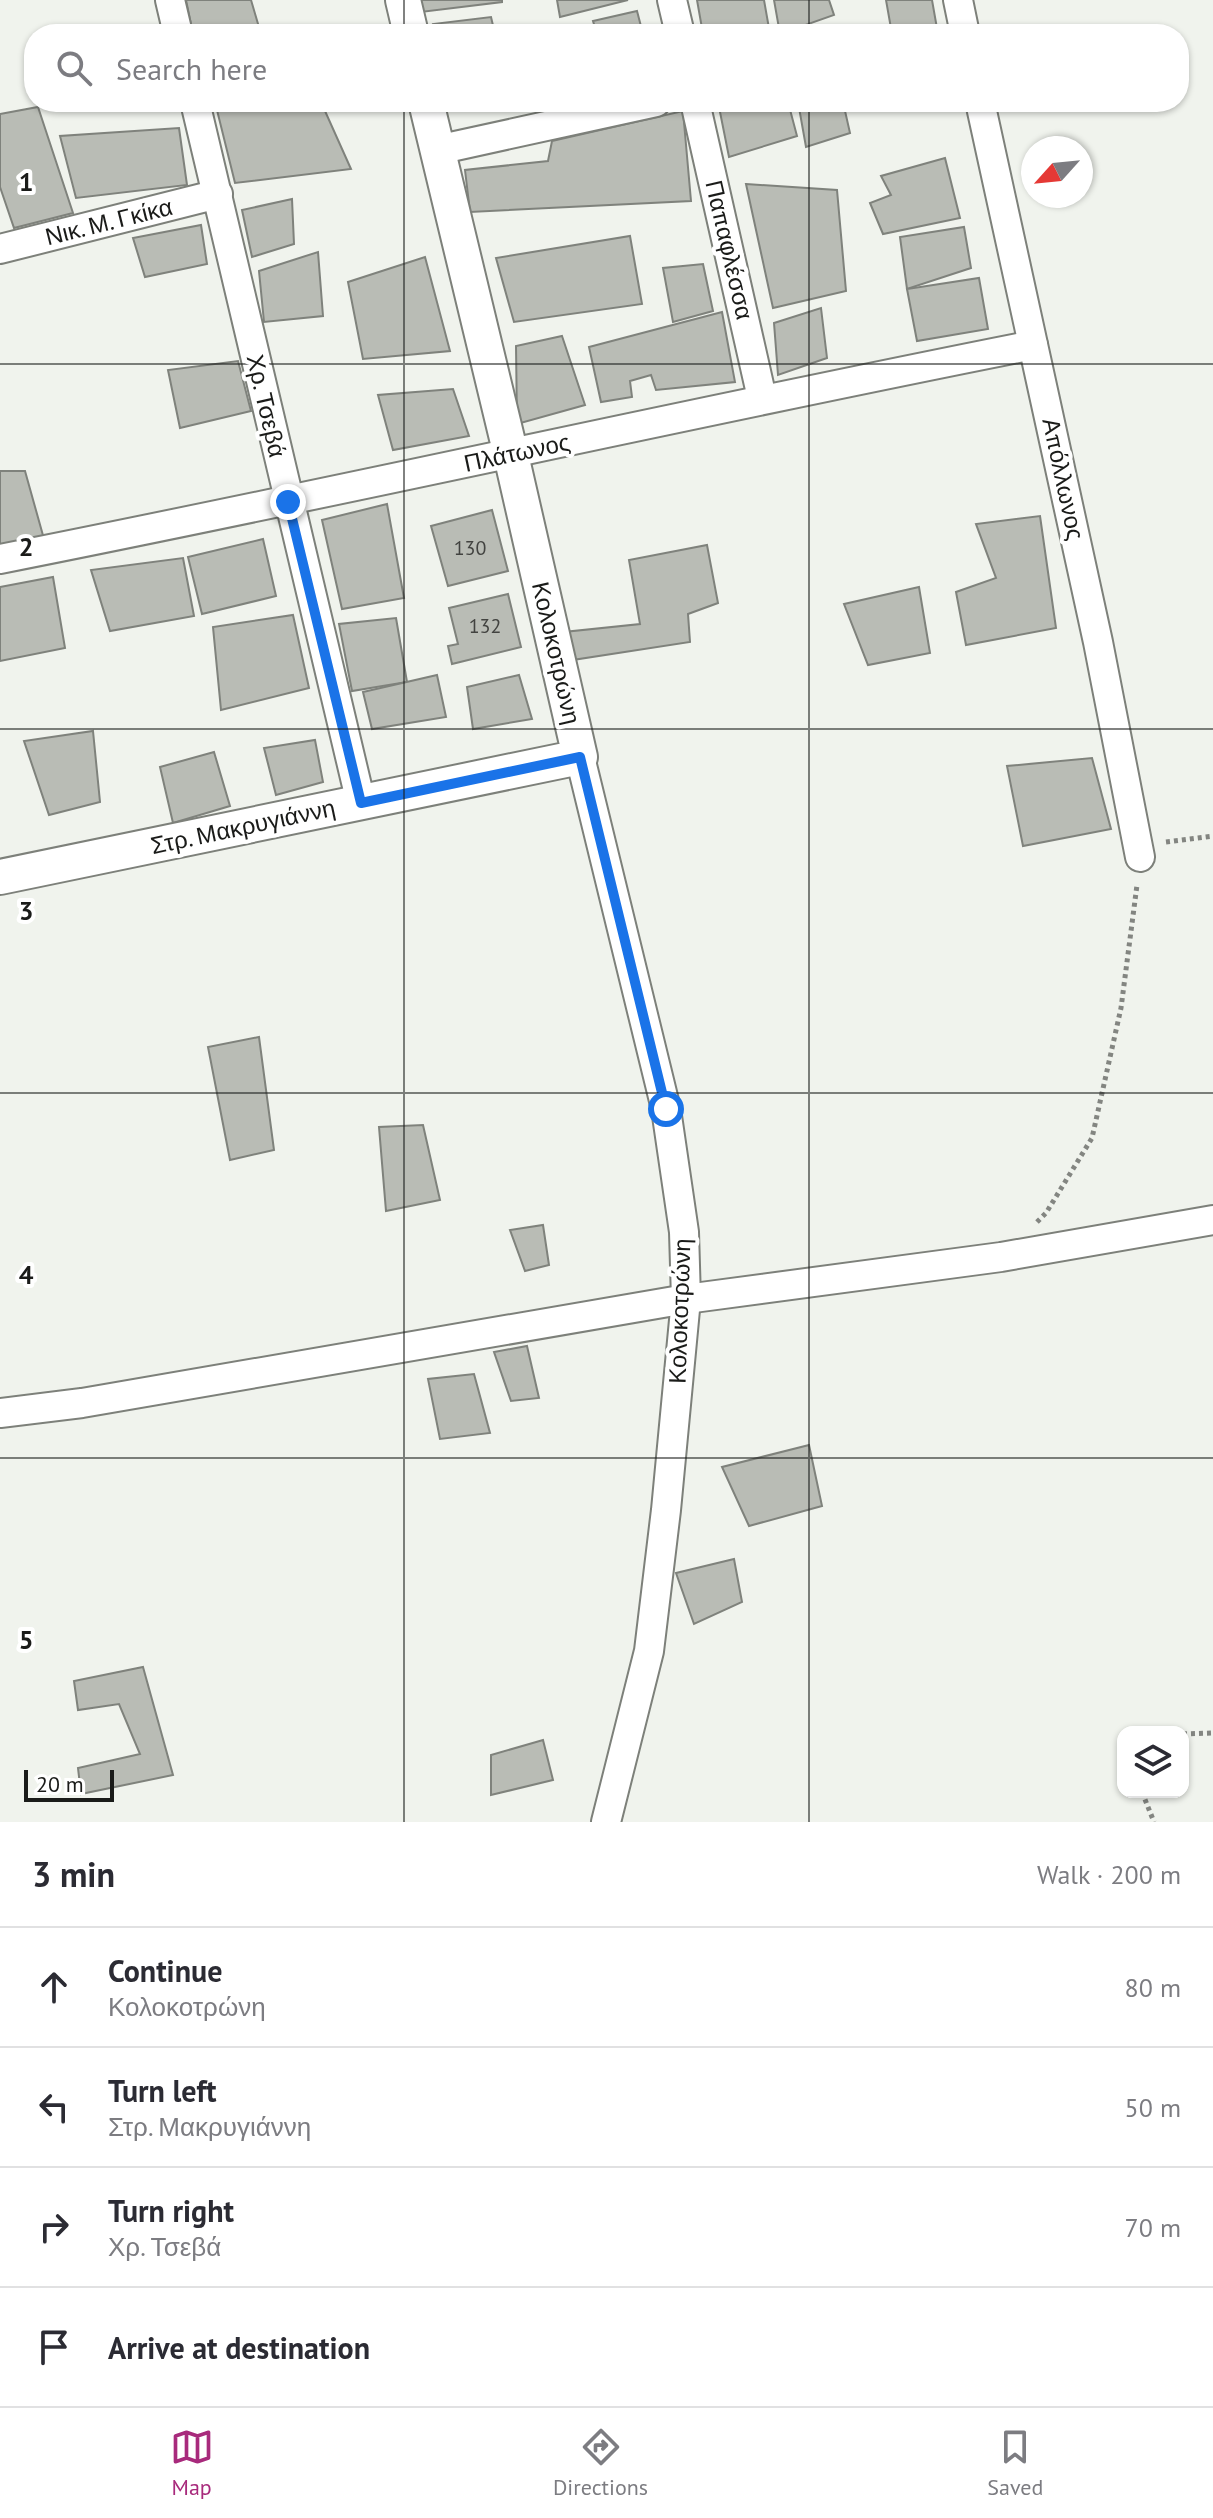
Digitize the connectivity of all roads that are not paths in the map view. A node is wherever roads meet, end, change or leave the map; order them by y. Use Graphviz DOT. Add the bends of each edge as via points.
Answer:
graph roads {
  1 [pos="170,0"];
  2 [pos="403,0"];
  3 [pos="672,0"];
  4 [pos="965,0"];
  5 [pos="176,24"];
  6 [pos="409,24"];
  7 [pos="678,24"];
  8 [pos="965,24"];
  9 [pos="198,112"];
  10 [pos="428,112"];
  11 [pos="610,112"];
  12 [pos="697,112"];
  13 [pos="982,112"];
  14 [pos="437,150"];
  15 [pos="218,194"];
  16 [pos="1,245"];
  17 [pos="1033,345"];
  18 [pos="762,398"];
  19 [pos="511,455"];
  20 [pos="288,502"];
  21 [pos="0,559"];
  22 [pos="580,757"];
  23 [pos="361,803"];
  24 [pos="1140,857"];
  25 [pos="0,877"];
  26 [pos="1213,1220"];
  27 [pos="686,1299"];
  28 [pos="0,1413"];
  29 [pos="606,1822"];
  1 -- 5 [label="street"];
  2 -- 6 [label="street"];
  3 -- 7 [label="street"];
  4 -- 8 [label="street"];
  9 -- 15 [label="street, Χρ. Τσεβά"];
  10 -- 14 [label="street, Κολοκοτρώνη"];
  11 -- 14 [label="street"];
  12 -- 18 [label="street, Παπαφλέσσα"];
  13 -- 17 [label="street, Απόλλωνος"];
  14 -- 19 [label="street, Κολοκοτρώνη"];
  15 -- 16 [label="street, Νικ. Μ. Γκίκα"];
  15 -- 20 [label="street, Χρ. Τσεβά"];
  17 -- 18 [label="street, Πλάτωνος"];
  17 -- 24 [label="street, Απόλλωνος"];
  18 -- 19 [label="street, Πλάτωνος"];
  19 -- 20 [label="street, Πλάτωνος"];
  19 -- 22 [label="street, Κολοκοτρώνη"];
  20 -- 21 [label="street, Πλάτωνος"];
  20 -- 23 [label="street, Χρ. Τσεβά"];
  22 -- 23 [label="street, Στρ. Μακρυγιάννη"];
  22 -- 27 [label="street, Κολοκοτρώνη" via="666,1109 684,1232"];
  23 -- 25 [label="street, Στρ. Μακρυγιάννη"];
  26 -- 27 [label="street" via="1001,1257"];
  27 -- 28 [label="street"];
  27 -- 29 [label="street, Κολοκοτρώνη" via="649,1651"];
}
